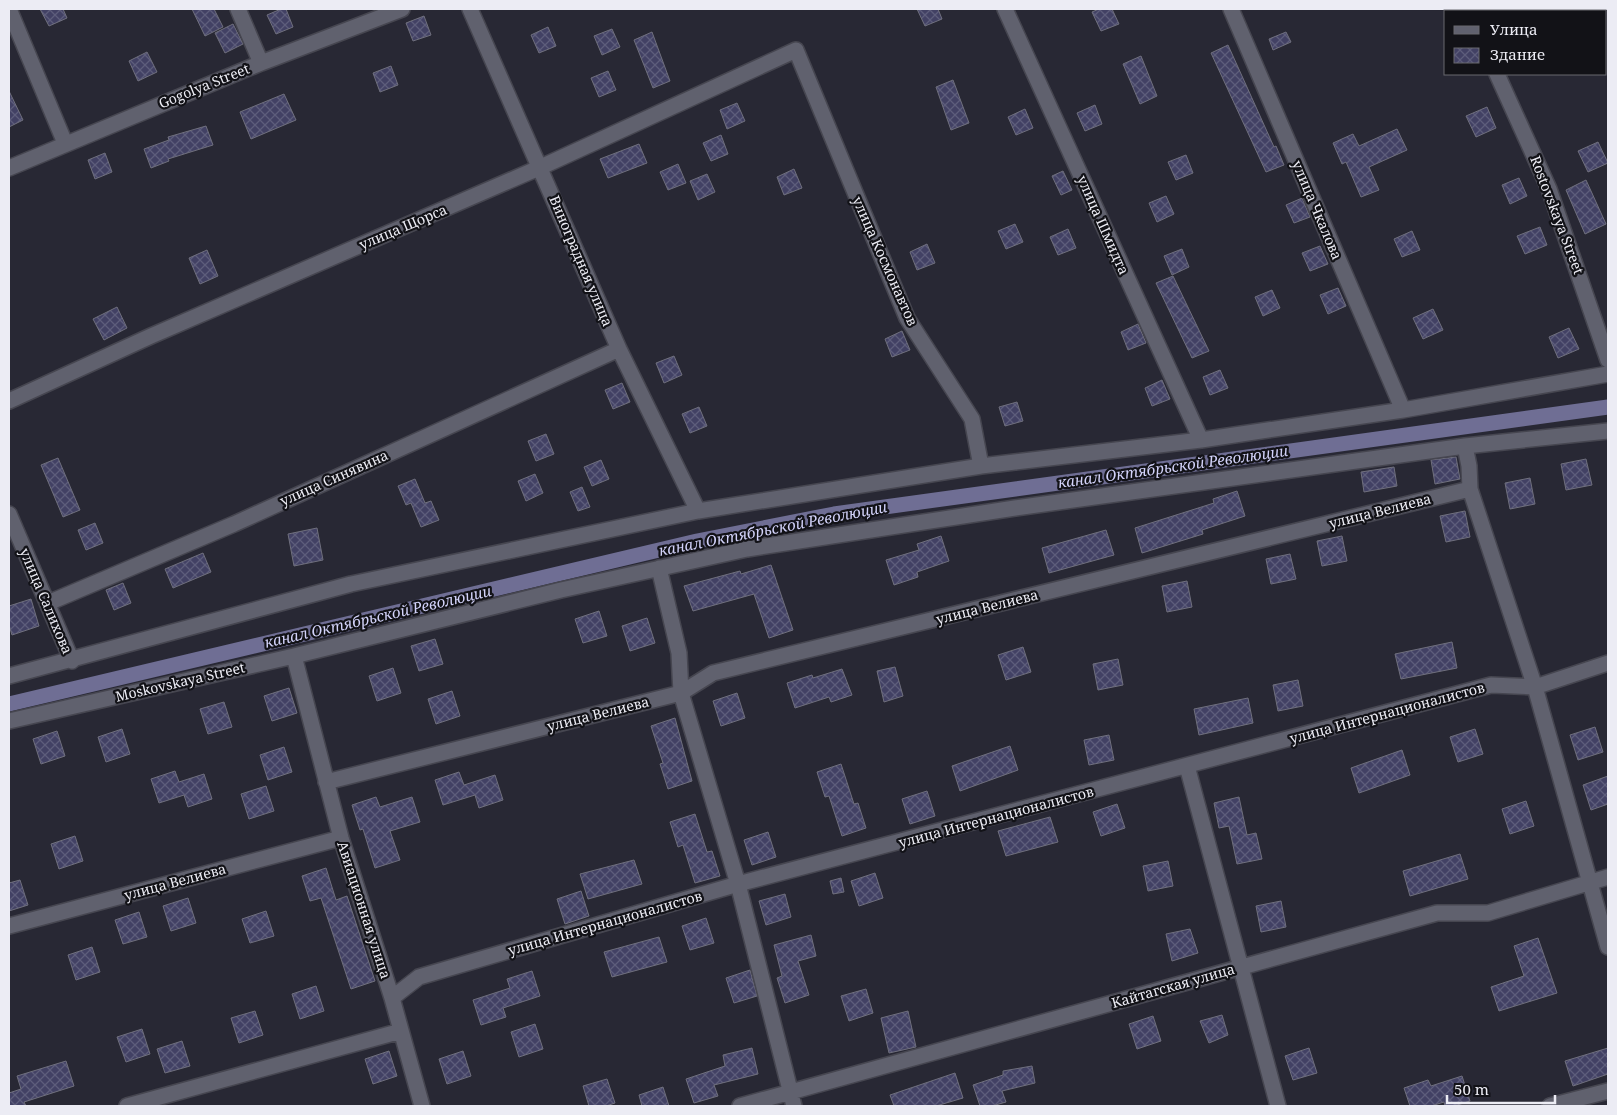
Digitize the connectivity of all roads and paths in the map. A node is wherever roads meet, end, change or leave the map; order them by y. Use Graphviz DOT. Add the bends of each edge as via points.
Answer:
graph roads {
  1 [pos="9,9"];
  2 [pos="238,9"];
  3 [pos="402,9"];
  4 [pos="470,9"];
  5 [pos="1005,9"];
  6 [pos="1231,9"];
  7 [pos="796,50"];
  8 [pos="261,63"];
  9 [pos="1497,75"];
  10 [pos="66,143"];
  11 [pos="541,167"];
  12 [pos="9,168"];
  13 [pos="619,349"];
  14 [pos="1608,360"];
  15 [pos="1608,374"];
  16 [pos="9,401"];
  17 [pos="1403,410"];
  18 [pos="1608,431"];
  19 [pos="1201,440"];
  20 [pos="1465,446"];
  21 [pos="981,466"];
  22 [pos="1470,489"];
  23 [pos="698,511"];
  24 [pos="9,514"];
  25 [pos="659,568"];
  26 [pos="48,604"];
  27 [pos="294,656"];
  28 [pos="72,660"];
  29 [pos="1608,663"];
  30 [pos="9,676"];
  31 [pos="1535,687"];
  32 [pos="681,693"];
  33 [pos="9,721"];
  34 [pos="1187,766"];
  35 [pos="326,782"];
  36 [pos="341,838"];
  37 [pos="1608,877"];
  38 [pos="1589,882"];
  39 [pos="738,884"];
  40 [pos="9,926"];
  41 [pos="1608,947"];
  42 [pos="1241,966"];
  43 [pos="392,998"];
  44 [pos="401,1031"];
  45 [pos="1608,1091"];
  46 [pos="792,1100"];
  47 [pos="127,1106"];
  48 [pos="422,1106"];
  49 [pos="740,1106"];
  50 [pos="1278,1106"];
  51 [pos="1550,1106"];
  1 -- 10 [label="street"];
  2 -- 8 [label="street"];
  3 -- 8 [label="street, Gogolya Street"];
  4 -- 11 [label="street, Виноградная улица"];
  5 -- 19 [label="street, улица Шмидта"];
  6 -- 17 [label="street, улица Чкалова"];
  7 -- 11 [label="street, улица Щорса"];
  7 -- 21 [label="street, улица Космонавтов" via="907,318 972,419"];
  8 -- 10 [label="street, Gogolya Street"];
  9 -- 14 [label="street, Rostovskaya Street" via="1549,189"];
  10 -- 12 [label="street, Gogolya Street"];
  11 -- 13 [label="street, Виноградная улица"];
  11 -- 16 [label="street, улица Щорса"];
  13 -- 23 [label="street, Виноградная улица"];
  13 -- 26 [label="street, улица Синявина" via="243,520"];
  15 -- 17 [label="street"];
  17 -- 19 [label="street"];
  18 -- 20 [label="street"];
  19 -- 21 [label="street"];
  20 -- 22 [label="street"];
  20 -- 25 [label="street, Moskovskaya Street" via="785,543"];
  21 -- 23 [label="street"];
  22 -- 31 [label="street"];
  22 -- 32 [label="street, улица Велиева" via="714,674"];
  23 -- 28 [label="street" via="351,584"];
  24 -- 26 [label="street, улица Салихова"];
  25 -- 27 [label="street, Moskovskaya Street"];
  25 -- 32 [label="street" via="679,653"];
  26 -- 28 [label="street, улица Салихова"];
  27 -- 33 [label="street, Moskovskaya Street"];
  27 -- 35 [label="street, Авиационная улица"];
  28 -- 30 [label="street"];
  29 -- 31 [label="street, улица Интернационалистов"];
  31 -- 34 [label="street, улица Интернационалистов" via="1491,685"];
  31 -- 38 [label="street"];
  32 -- 35 [label="street, улица Велиева"];
  32 -- 39 [label="street"];
  34 -- 39 [label="street, улица Интернационалистов"];
  34 -- 42 [label="street"];
  35 -- 36 [label="street, Авиационная улица"];
  36 -- 40 [label="street, улица Велиева"];
  36 -- 43 [label="street, Авиационная улица"];
  37 -- 38 [label="street, Кайтагская улица"];
  38 -- 41 [label="street"];
  38 -- 42 [label="street, Кайтагская улица" via="1488,913 1437,913"];
  39 -- 43 [label="street, улица Интернационалистов" via="419,976"];
  39 -- 46 [label="street"];
  42 -- 46 [label="street, Кайтагская улица"];
  42 -- 50 [label="street"];
  43 -- 44 [label="street, Авиационная улица"];
  44 -- 47 [label="street"];
  44 -- 48 [label="street, Авиационная улица"];
  45 -- 51 [label="street"];
  46 -- 49 [label="street, Кайтагская улица"];
}
